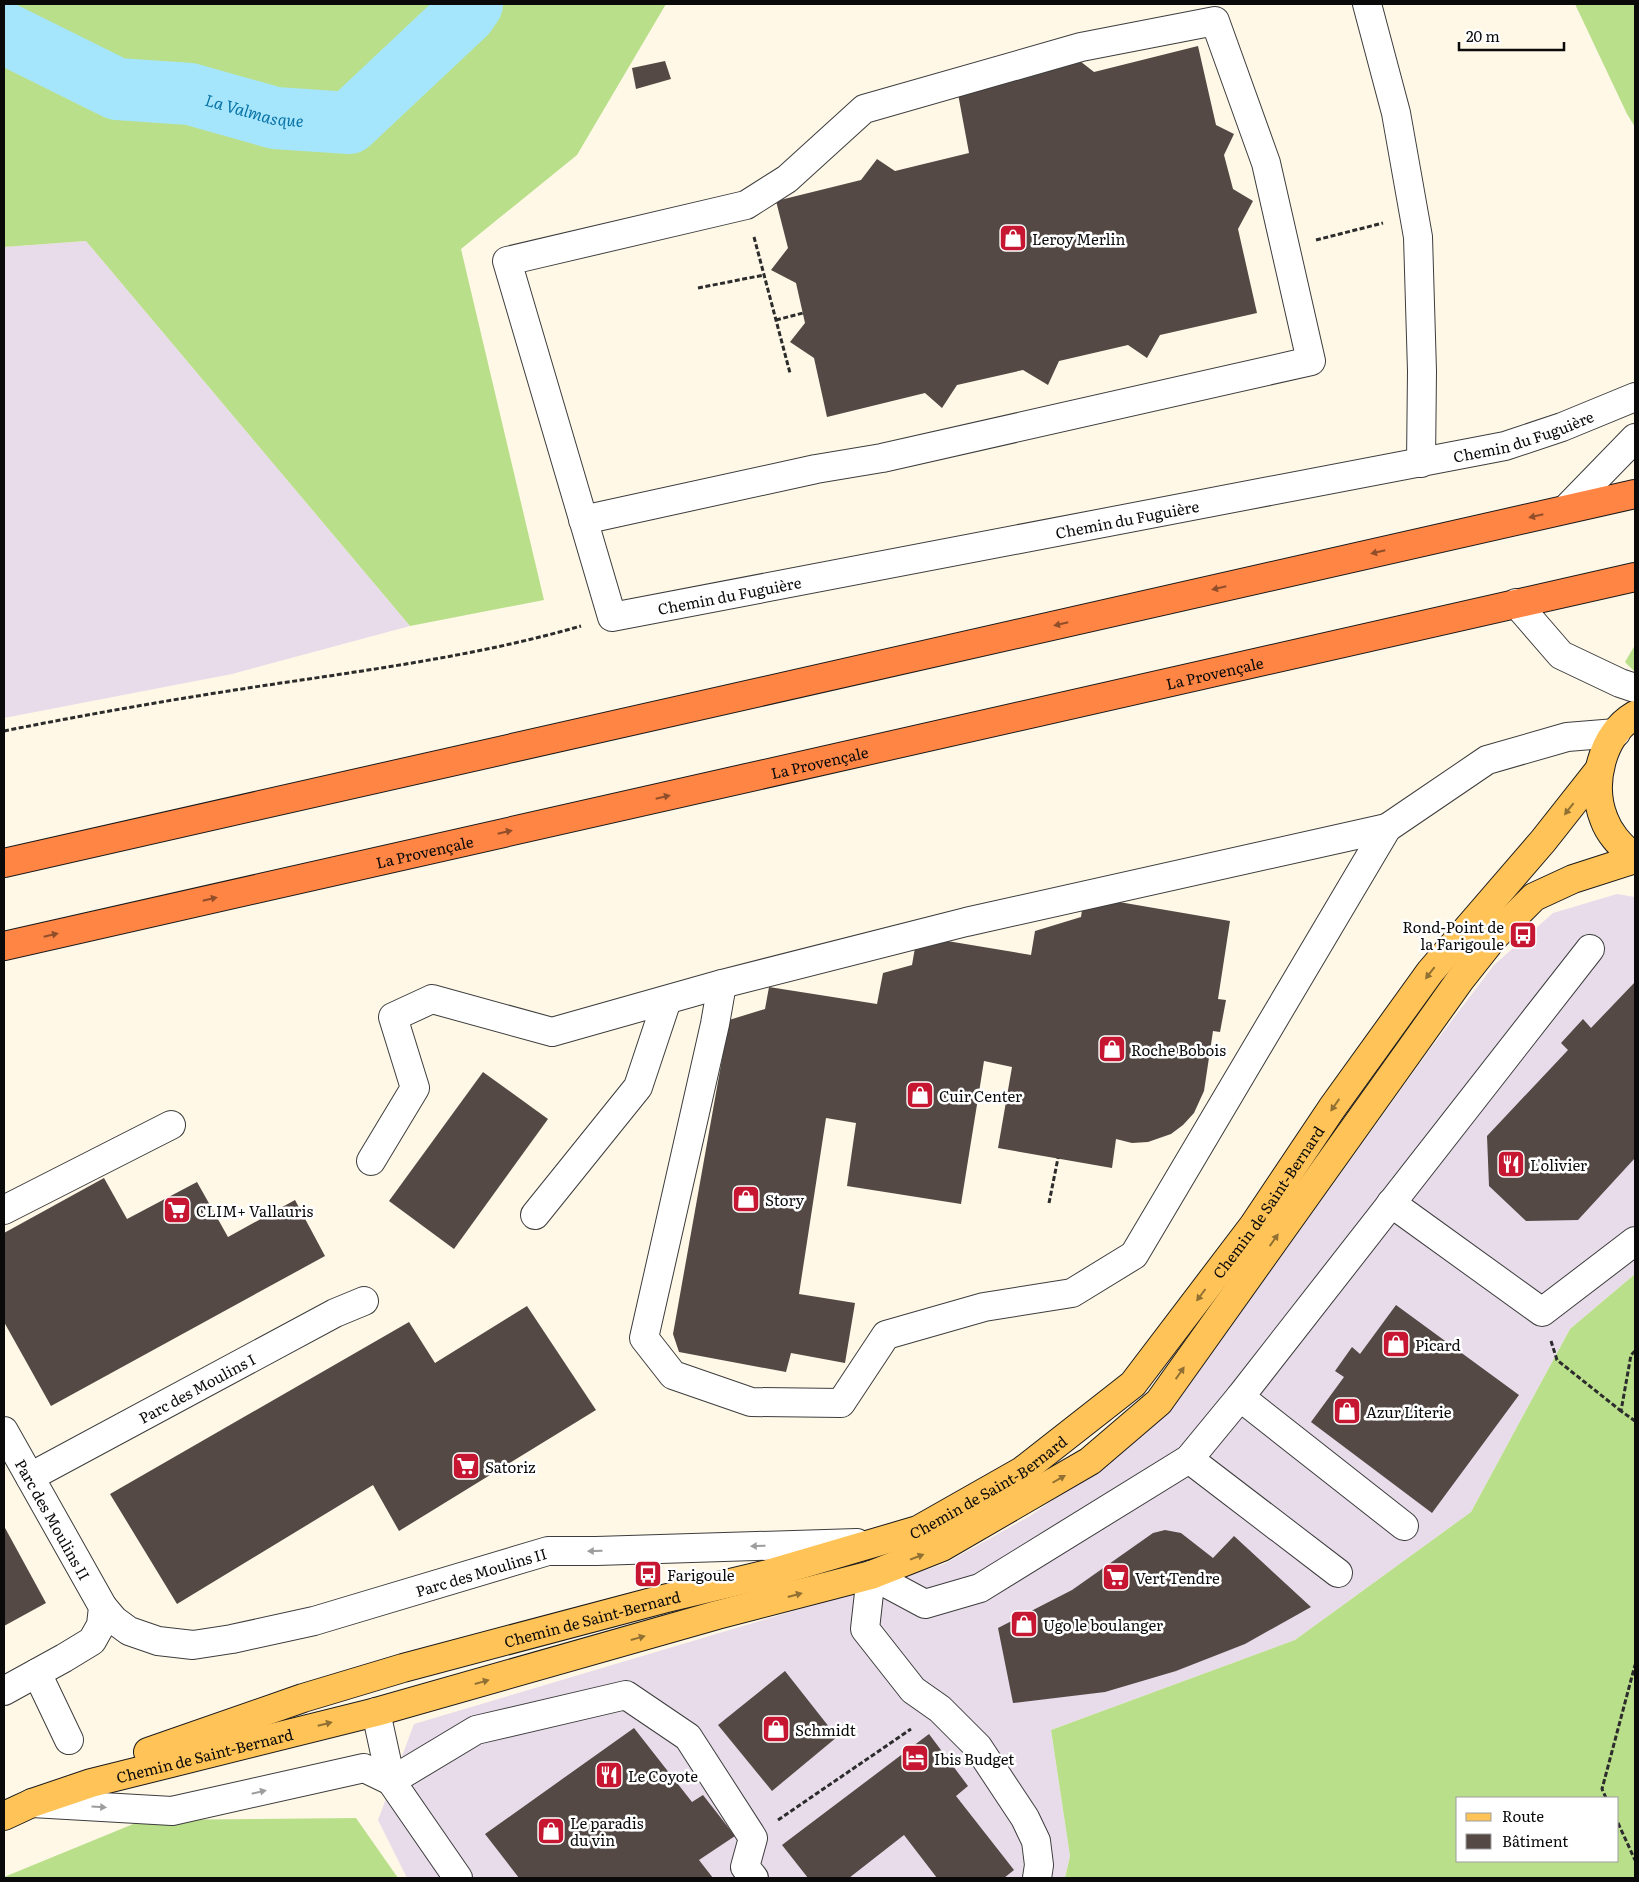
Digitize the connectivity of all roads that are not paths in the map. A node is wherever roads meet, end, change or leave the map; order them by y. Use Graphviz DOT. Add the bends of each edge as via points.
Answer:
graph roads {
  1 [pos="1367,4"];
  2 [pos="1635,397"];
  3 [pos="1635,438"];
  4 [pos="1421,463"];
  5 [pos="1635,494"];
  6 [pos="1566,509"];
  7 [pos="583,520"];
  8 [pos="1635,578"];
  9 [pos="1516,603"];
  10 [pos="1635,688"];
  11 [pos="1626,724"];
  12 [pos="1599,770"];
  13 [pos="1387,828"];
  14 [pos="1635,858"];
  15 [pos="4,863"];
  16 [pos="4,946"];
  17 [pos="1590,949"];
  18 [pos="722,984"];
  19 [pos="667,1000"];
  20 [pos="171,1125"];
  21 [pos="371,1161"];
  22 [pos="1391,1203"];
  23 [pos="4,1210"];
  24 [pos="535,1215"];
  25 [pos="1635,1241"];
  26 [pos="364,1300"];
  27 [pos="1240,1396"];
  28 [pos="5,1438"];
  29 [pos="1189,1459"];
  30 [pos="30,1477"];
  31 [pos="1404,1526"];
  32 [pos="876,1542"];
  33 [pos="1338,1573"];
  34 [pos="872,1575"];
  35 [pos="104,1607"];
  36 [pos="403,1668"];
  37 [pos="37,1673"];
  38 [pos="4,1691"];
  39 [pos="376,1712"];
  40 [pos="69,1740"];
  41 [pos="391,1781"];
  42 [pos="91,1783"];
  43 [pos="32,1803"];
  44 [pos="4,1816"];
  45 [pos="458,1878"];
  46 [pos="754,1878"];
  47 [pos="1037,1878"];
  1 -- 4 [label="street" via="1396,113 1418,237"];
  2 -- 4 [label="street, Chemin du Fuguière" via="1505,446"];
  3 -- 6 [label="street"];
  4 -- 7 [label="street, Chemin du Fuguière" via="612,618"];
  5 -- 6 [label="highway"];
  6 -- 15 [label="highway, one-way"];
  7 -- 7 [label="street" via="816,469 882,458 1310,361 1266,163 1215,22 1081,47 864,109 787,179 746,205 507,261"];
  8 -- 9 [label="highway, La Provençale"];
  9 -- 10 [label="street" via="1561,655"];
  16 -- 9 [label="highway, La Provençale, one-way"];
  11 -- 12 [label="main road" via="1605,751"];
  11 -- 13 [label="street" via="1487,760"];
  12 -- 14 [label="main road" via="1598,796 1604,820 1617,842"];
  12 -- 32 [label="main road, Chemin de Saint-Bernard, one-way" via="1543,841 1430,972 1332,1108 1253,1226 1133,1384 1022,1472 918,1530"];
  13 -- 18 [label="street" via="966,922"];
  13 -- 18 [label="street" via="1134,1255 1072,1293 984,1307 886,1336 841,1403 751,1402 673,1375 644,1338"];
  34 -- 14 [label="main road, Chemin de Saint-Bernard, one-way" via="942,1547 1090,1461 1159,1402 1494,937 1534,897 1573,879"];
  17 -- 22 [label="street"];
  18 -- 19 [label="street"];
  19 -- 21 [label="street" via="552,1032 432,999 393,1017 415,1088"];
  19 -- 24 [label="street" via="638,1087"];
  20 -- 23 [label="street"];
  22 -- 25 [label="street" via="1542,1312"];
  22 -- 27 [label="street"];
  26 -- 30 [label="street, Parc des Moulins I"];
  27 -- 29 [label="street"];
  27 -- 31 [label="street"];
  28 -- 30 [label="street, Parc des Moulins II"];
  29 -- 33 [label="street"];
  29 -- 34 [label="street" via="980,1588 925,1604"];
  30 -- 35 [label="street, Parc des Moulins II"];
  32 -- 35 [label="street, Parc des Moulins II, one-way" via="548,1551 314,1621 192,1645 158,1641 129,1631"];
  32 -- 36 [label="main road, Chemin de Saint-Bernard" via="768,1574"];
  39 -- 34 [label="main road, Chemin de Saint-Bernard, one-way"];
  34 -- 47 [label="street" via="865,1629 913,1690 940,1709 978,1746 1026,1818 1036,1841"];
  35 -- 37 [label="street" via="101,1626 92,1641"];
  36 -- 39 [label="main road"];
  36 -- 42 [label="main road, Chemin de Saint-Bernard" via="303,1698 148,1752"];
  37 -- 38 [label="street"];
  37 -- 40 [label="street"];
  39 -- 41 [label="street"];
  42 -- 39 [label="main road, Chemin de Saint-Bernard, one-way"];
  43 -- 41 [label="street, one-way" via="172,1811 364,1768"];
  41 -- 45 [label="street"];
  41 -- 46 [label="street" via="476,1730 626,1695 688,1738 753,1838 745,1867"];
  42 -- 43 [label="main road, Chemin de Saint-Bernard"];
  43 -- 44 [label="main road, Chemin de Saint-Bernard"];
}
